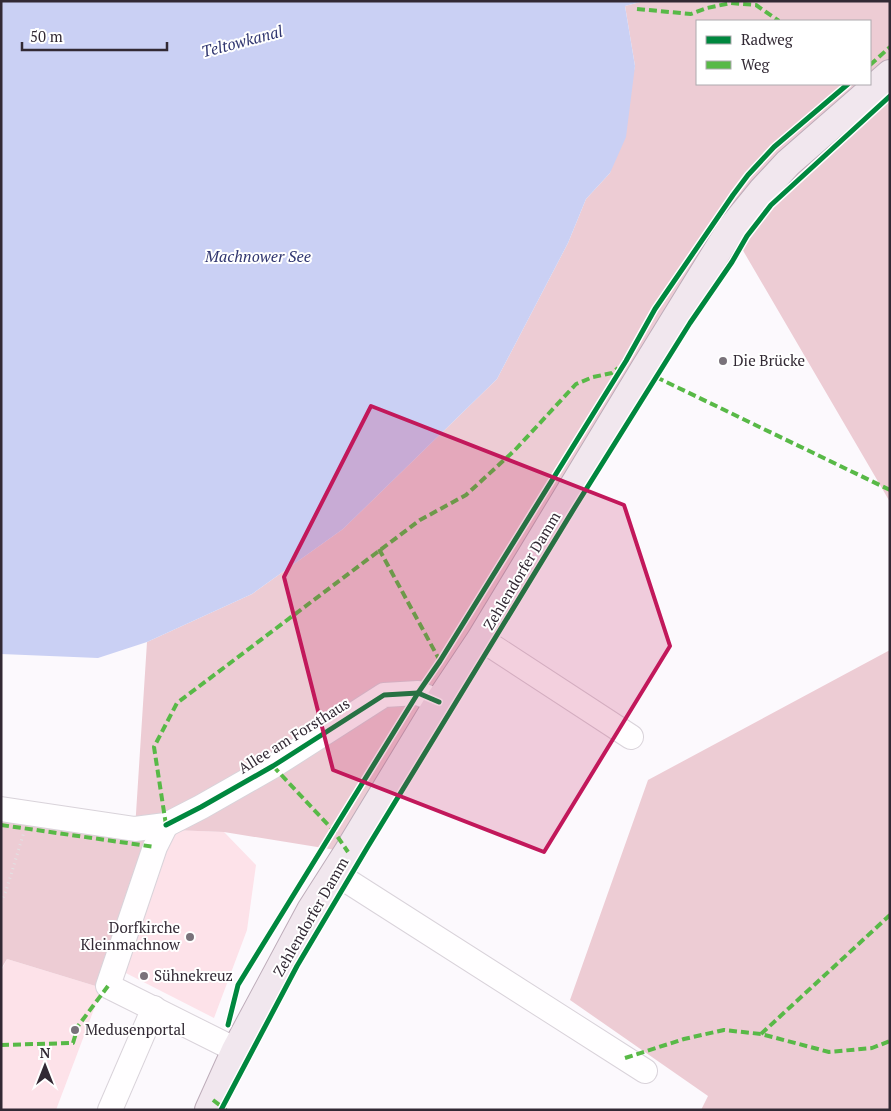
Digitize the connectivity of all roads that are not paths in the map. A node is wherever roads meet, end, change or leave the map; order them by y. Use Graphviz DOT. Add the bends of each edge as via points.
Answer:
graph roads {
  1 [pos="890,74"];
  2 [pos="480,639"];
  3 [pos="439,702"];
  4 [pos="631,737"];
  5 [pos="1,809"];
  6 [pos="166,825"];
  7 [pos="335,873"];
  8 [pos="154,1008"];
  9 [pos="236,1050"];
  10 [pos="644,1071"];
  11 [pos="110,1110"];
  12 [pos="209,1110"];
  1 -- 2 [label="main road, Zehlendorfer Damm" via="788,163 731,230"];
  2 -- 3 [label="main road, Zehlendorfer Damm"];
  2 -- 4 [label="street"];
  3 -- 6 [label="street, Allee am Forsthaus" via="418,693 384,695 273,766"];
  3 -- 7 [label="main road, Zehlendorfer Damm"];
  5 -- 6 [label="street, Allee am Forsthaus" via="135,829"];
  6 -- 8 [label="street" via="155,847 108,986"];
  7 -- 9 [label="main road, Zehlendorfer Damm" via="311,910"];
  7 -- 10 [label="street"];
  8 -- 9 [label="street"];
  8 -- 11 [label="street"];
  9 -- 12 [label="main road, Zehlendorfer Damm"];
}
